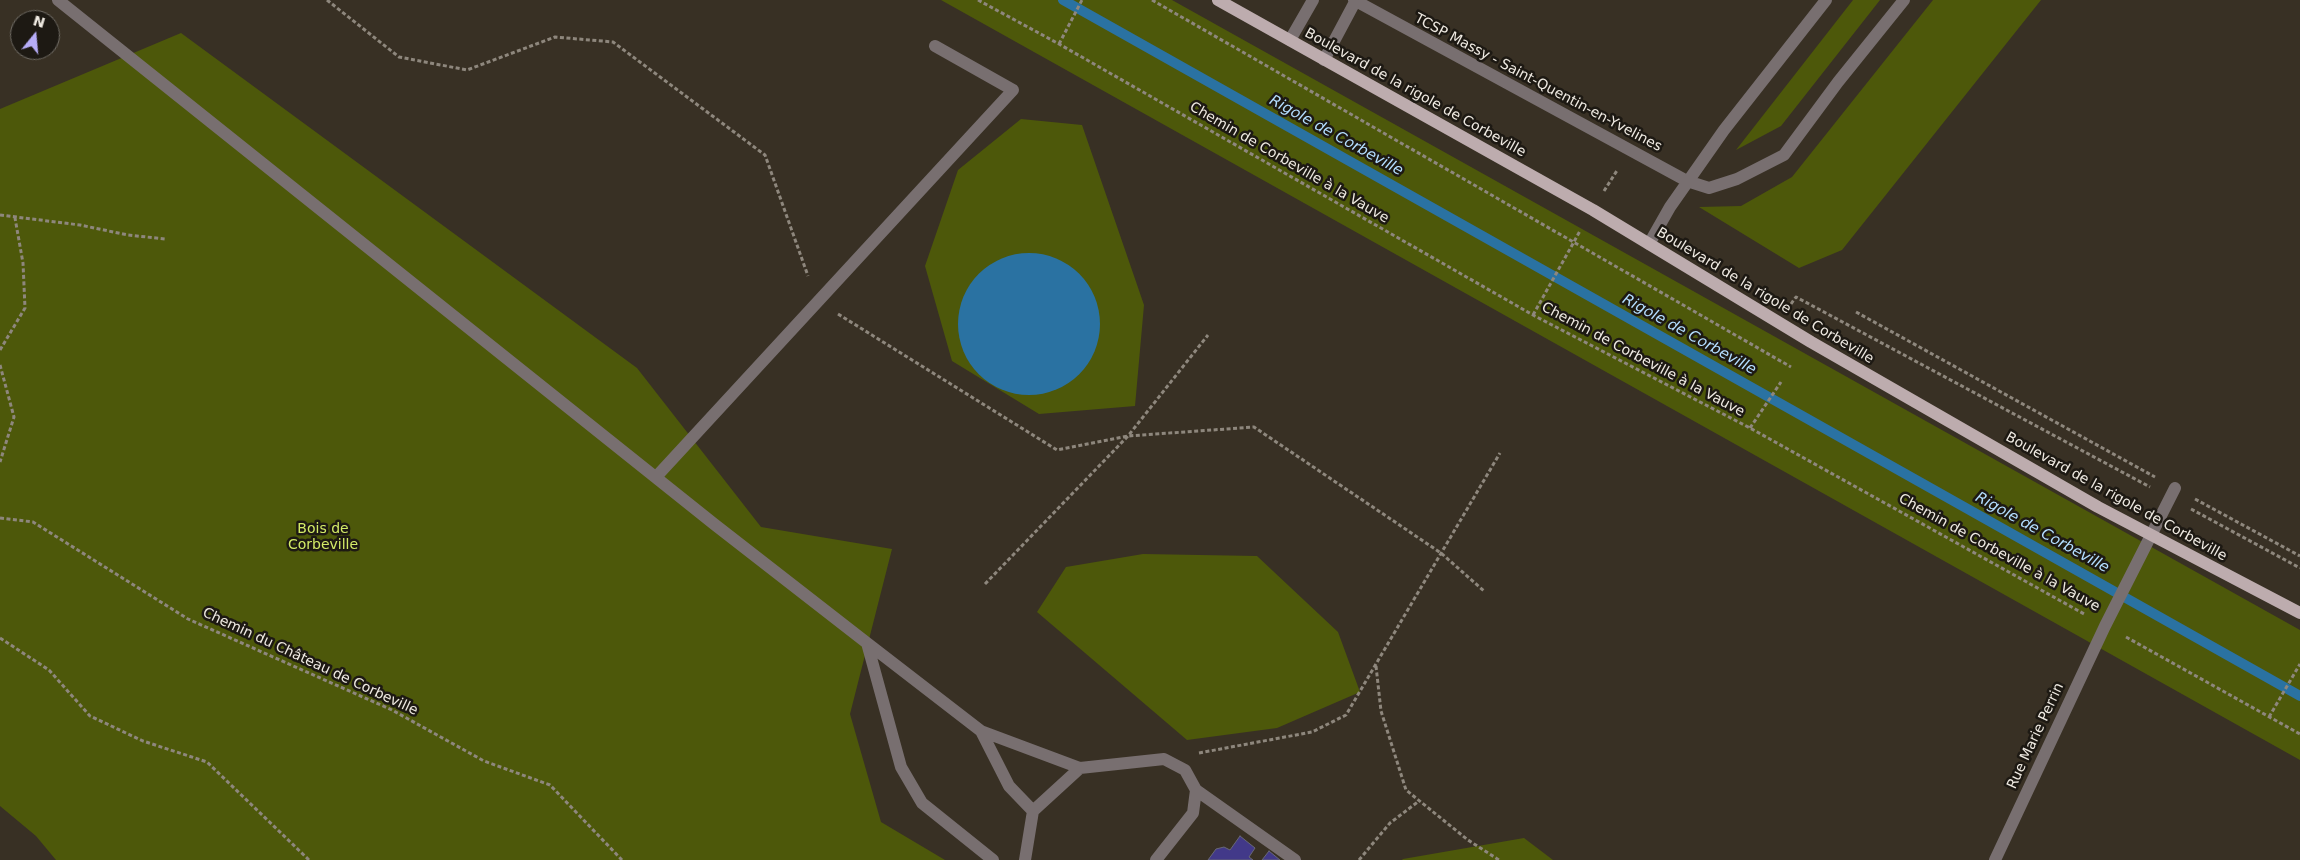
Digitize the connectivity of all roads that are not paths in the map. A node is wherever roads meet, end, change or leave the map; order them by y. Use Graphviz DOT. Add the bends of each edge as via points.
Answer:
graph roads {
  1 [pos="58,0"];
  2 [pos="1218,0"];
  3 [pos="1313,0"];
  4 [pos="1355,0"];
  5 [pos="1826,0"];
  6 [pos="1904,0"];
  7 [pos="1290,40"];
  8 [pos="935,46"];
  9 [pos="1324,60"];
  10 [pos="1688,181"];
  11 [pos="1649,244"];
  12 [pos="656,477"];
  13 [pos="2173,493"];
  14 [pos="2152,535"];
  15 [pos="2300,613"];
  16 [pos="867,642"];
  17 [pos="981,730"];
  18 [pos="1080,768"];
  19 [pos="1196,790"];
  20 [pos="1033,811"];
  21 [pos="993,860"];
  22 [pos="1025,860"];
  23 [pos="1156,860"];
  24 [pos="1295,860"];
  25 [pos="1995,860"];
  1 -- 12 [label="street"];
  2 -- 7 [label="main road, Boulevard de la rigole de Corbeville"];
  3 -- 7 [label="street"];
  4 -- 9 [label="street"];
  4 -- 10 [label="street, TCSP Massy - Saint-Quentin-en-Yvelines"];
  5 -- 10 [label="street"];
  6 -- 10 [label="street, TCSP Massy - Saint-Quentin-en-Yvelines" via="1784,155 1737,179 1709,188"];
  7 -- 9 [label="main road, Boulevard de la rigole de Corbeville"];
  8 -- 12 [label="street" via="1013,90"];
  9 -- 11 [label="main road, Boulevard de la rigole de Corbeville"];
  10 -- 11 [label="street"];
  11 -- 14 [label="main road, Boulevard de la rigole de Corbeville" via="1811,342"];
  12 -- 16 [label="street"];
  13 -- 14 [label="street, Rue Marie Perrin"];
  14 -- 15 [label="main road, Boulevard de la rigole de Corbeville"];
  14 -- 25 [label="street, Rue Marie Perrin"];
  16 -- 17 [label="street"];
  16 -- 21 [label="street" via="901,766 922,803"];
  17 -- 18 [label="street"];
  17 -- 20 [label="street" via="1009,786"];
  18 -- 19 [label="street" via="1164,759 1185,770"];
  18 -- 20 [label="street"];
  19 -- 23 [label="street" via="1193,813"];
  19 -- 24 [label="street"];
  20 -- 22 [label="street"];
}
